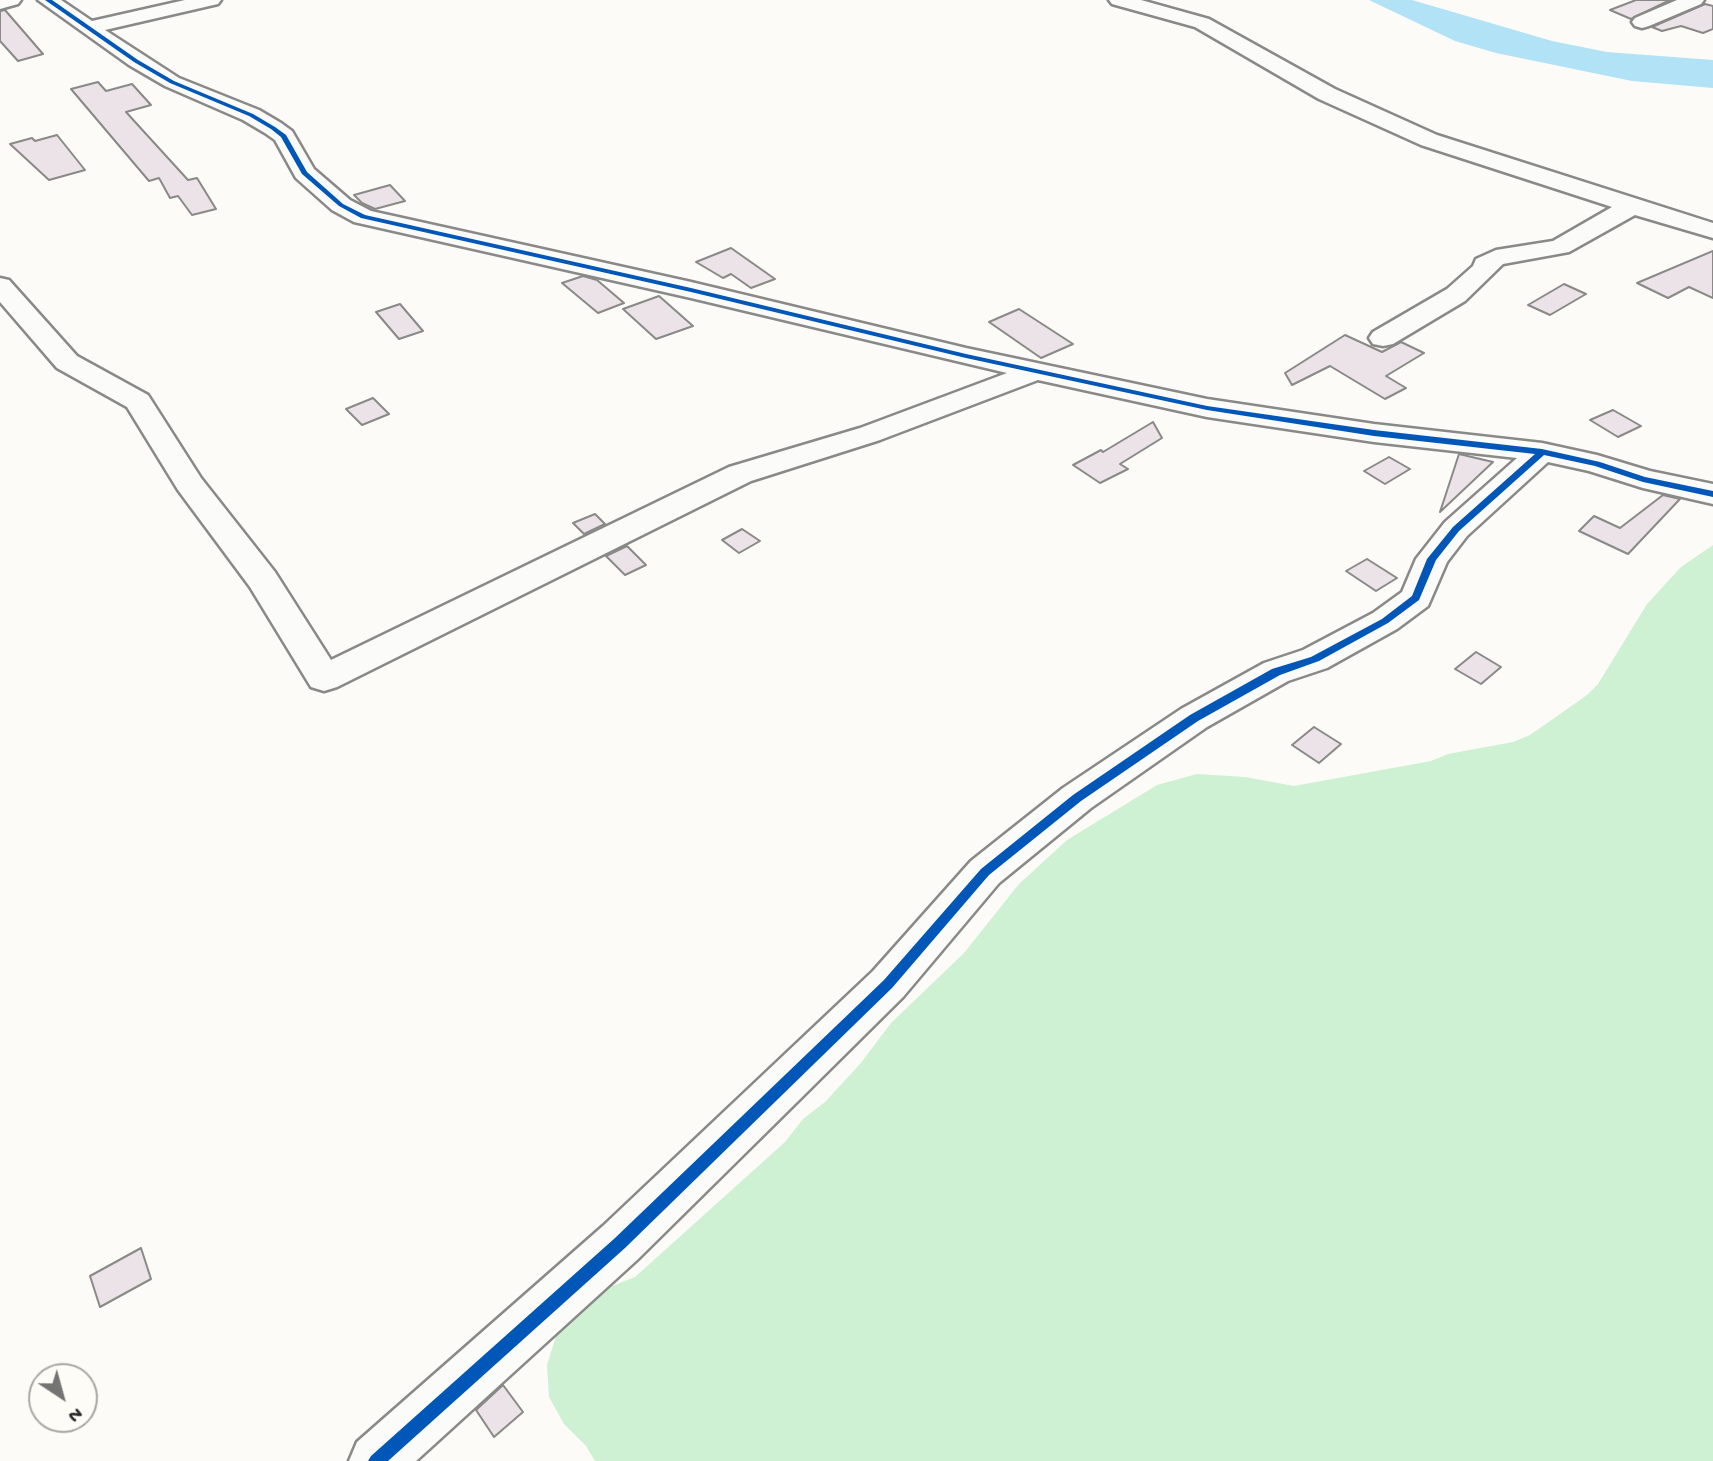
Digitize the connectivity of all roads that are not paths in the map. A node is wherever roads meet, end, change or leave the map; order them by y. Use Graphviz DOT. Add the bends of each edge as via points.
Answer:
graph roads {
  1 [pos="11,0"];
  2 [pos="48,0"];
  3 [pos="211,0"];
  4 [pos="1119,0"];
  5 [pos="1695,0"];
  6 [pos="0,3"];
  7 [pos="1642,22"];
  8 [pos="88,28"];
  9 [pos="1632,206"];
  10 [pos="1713,231"];
  11 [pos="0,286"];
  12 [pos="1383,338"];
  13 [pos="1033,372"];
  14 [pos="1542,452"];
  15 [pos="1713,494"];
  16 [pos="376,1461"];
  1 -- 6 [label="street"];
  2 -- 8 [label="street"];
  3 -- 8 [label="street"];
  4 -- 9 [label="street" via="1202,23 1327,94 1429,140"];
  5 -- 7 [label="street"];
  8 -- 13 [label="street" via="172,82 273,128 284,136 304,173 341,205 363,217"];
  9 -- 10 [label="street"];
  9 -- 12 [label="street" via="1560,247 1496,258 1456,295"];
  11 -- 13 [label="street" via="67,362 138,401 189,483 263,580 324,678 740,474 870,434"];
  13 -- 14 [label="street" via="1207,408"];
  14 -- 15 [label="street"];
  14 -- 16 [label="street" via="1456,530 1432,559 1416,598 1385,621 1315,659 1276,673 1194,718 1077,798 985,873 888,985 801,1069 620,1243"];
}
